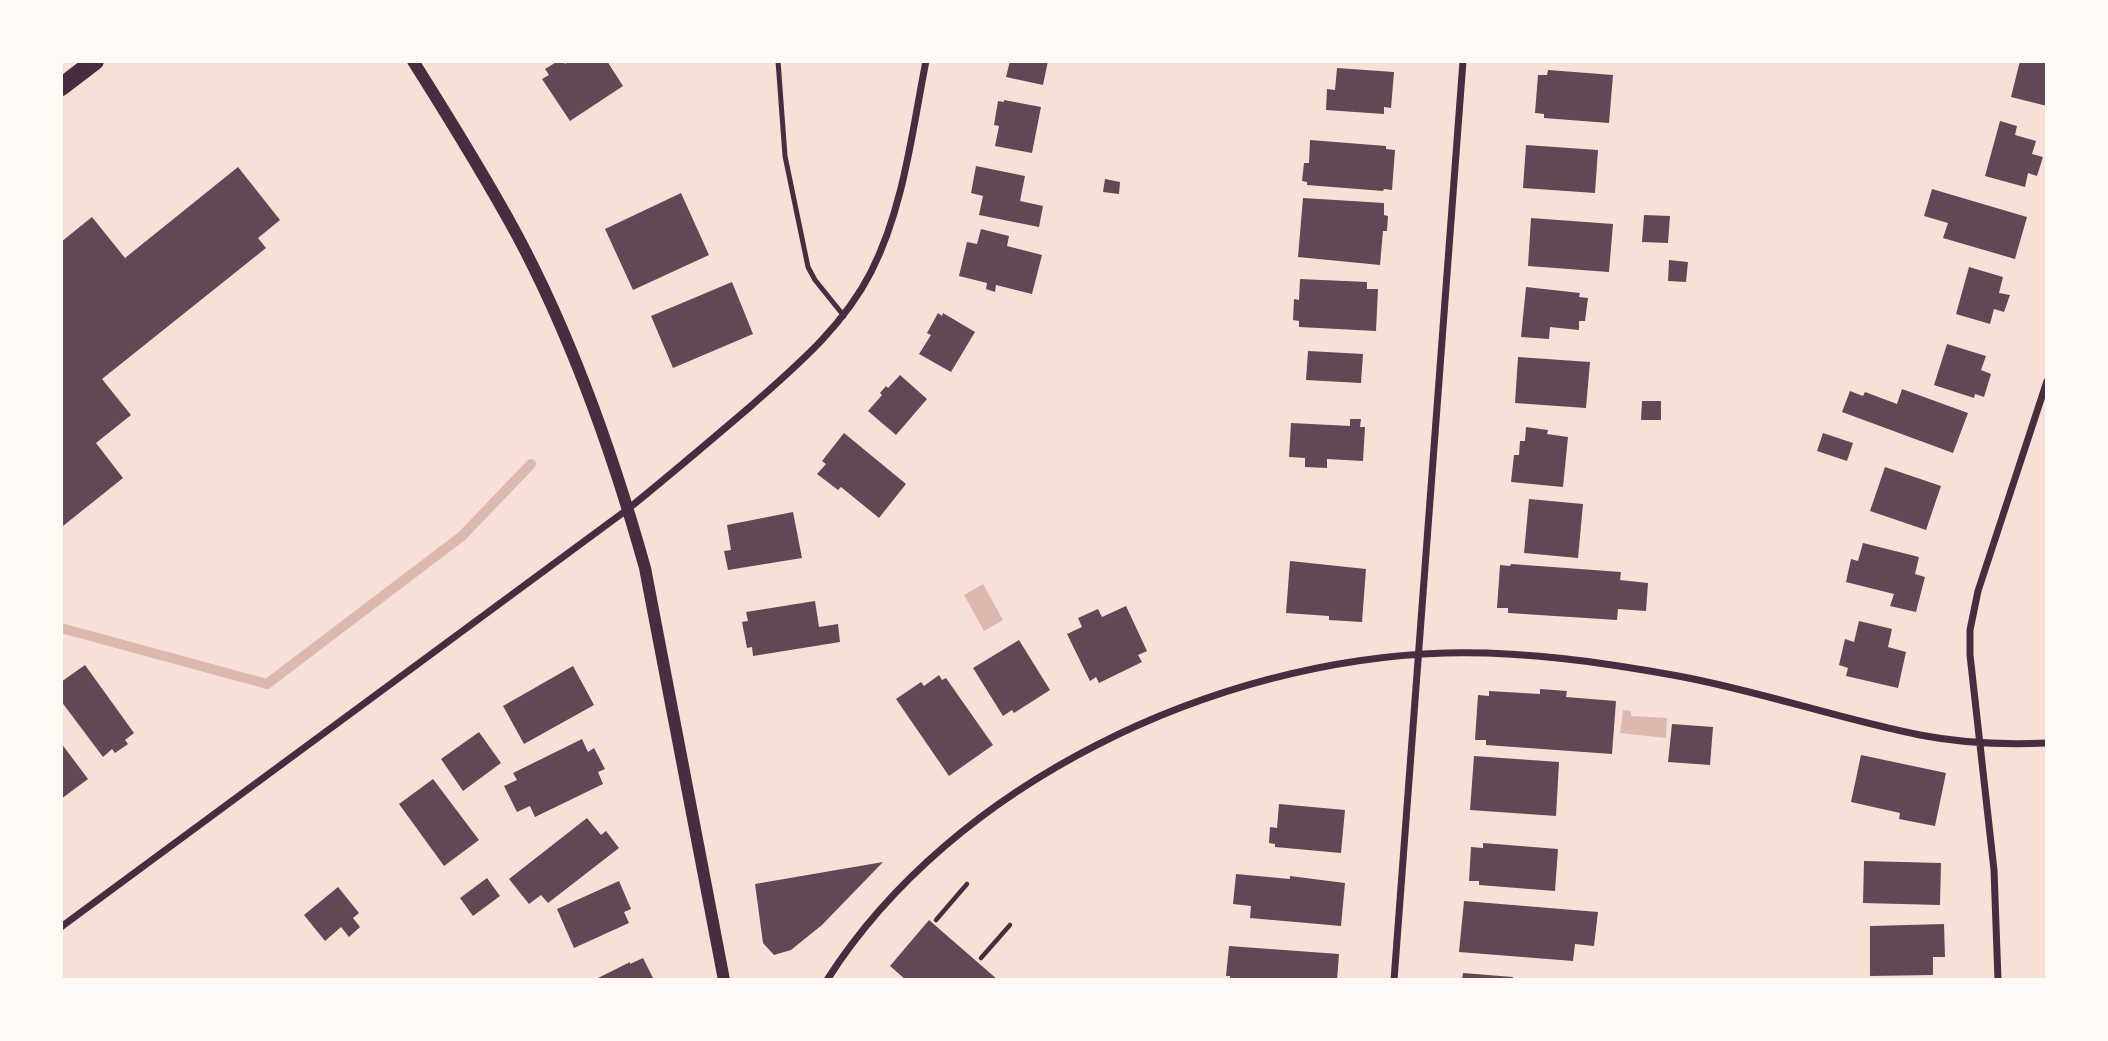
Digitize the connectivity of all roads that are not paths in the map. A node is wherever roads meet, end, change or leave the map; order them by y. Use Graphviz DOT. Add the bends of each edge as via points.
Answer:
graph roads {
  1 [pos="95,61"];
  2 [pos="412,61"];
  3 [pos="778,61"];
  4 [pos="926,61"];
  5 [pos="1463,61"];
  6 [pos="61,87"];
  7 [pos="844,316"];
  8 [pos="2047,381"];
  9 [pos="628,509"];
  10 [pos="1418,654"];
  11 [pos="1980,743"];
  12 [pos="2047,743"];
  13 [pos="61,928"];
  14 [pos="724,980"];
  15 [pos="827,980"];
  16 [pos="1394,980"];
  17 [pos="1998,980"];
  1 -- 6 [label="main road"];
  2 -- 9 [label="street" via="528,258 571,351"];
  3 -- 7 [label="lane" via="785,156 808,267"];
  4 -- 7 [label="street" via="891,225 871,272"];
  5 -- 10 [label="street"];
  7 -- 9 [label="street" via="808,355"];
  8 -- 11 [label="street" via="1978,592 1970,630"];
  9 -- 13 [label="street"];
  9 -- 14 [label="street" via="645,568"];
  10 -- 11 [label="street" via="1587,660 1683,677 1921,735"];
  10 -- 15 [label="street" via="1343,664 1235,688 1156,717 1032,781 942,847 886,902"];
  10 -- 16 [label="street"];
  11 -- 12 [label="street"];
  11 -- 17 [label="street" via="1994,870"];
}
